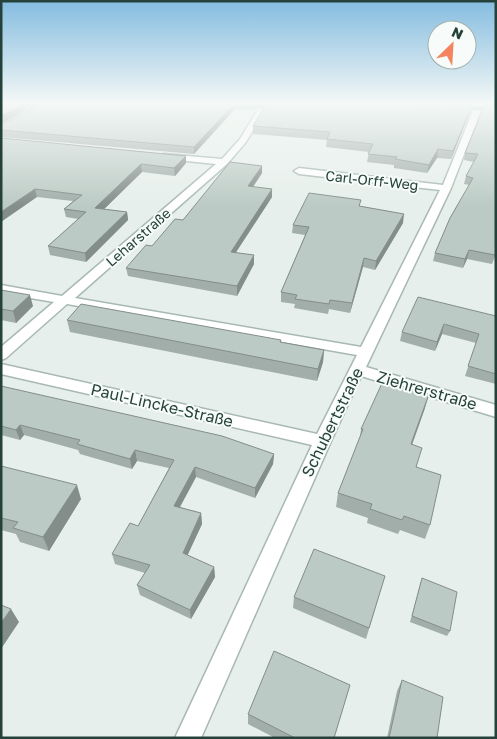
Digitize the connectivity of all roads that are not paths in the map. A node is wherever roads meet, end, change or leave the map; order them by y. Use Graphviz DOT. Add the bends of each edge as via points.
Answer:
graph roads {
  1 [pos="245,137"];
  2 [pos="466,137"];
  3 [pos="155,154"];
  4 [pos="224,162"];
  5 [pos="299,172"];
  6 [pos="446,188"];
  7 [pos="1,289"];
  8 [pos="64,301"];
  9 [pos="366,352"];
  10 [pos="1,355"];
  11 [pos="1,369"];
  12 [pos="357,370"];
  13 [pos="496,410"];
  14 [pos="322,441"];
  15 [pos="188,738"];
  1 -- 4 [label="street, Leharstraße"];
  2 -- 6 [label="street, Schubertstraße"];
  3 -- 4 [label="street"];
  4 -- 8 [label="street, Leharstraße"];
  5 -- 6 [label="street, Carl-Orff-Weg"];
  6 -- 9 [label="street, Schubertstraße"];
  7 -- 8 [label="street"];
  8 -- 9 [label="street"];
  8 -- 10 [label="street, Leharstraße"];
  9 -- 12 [label="street, Schubertstraße"];
  11 -- 14 [label="street, Paul-Lincke-Straße"];
  12 -- 13 [label="street, Ziehrerstraße"];
  12 -- 14 [label="street, Schubertstraße"];
  14 -- 15 [label="street, Schubertstraße"];
}
